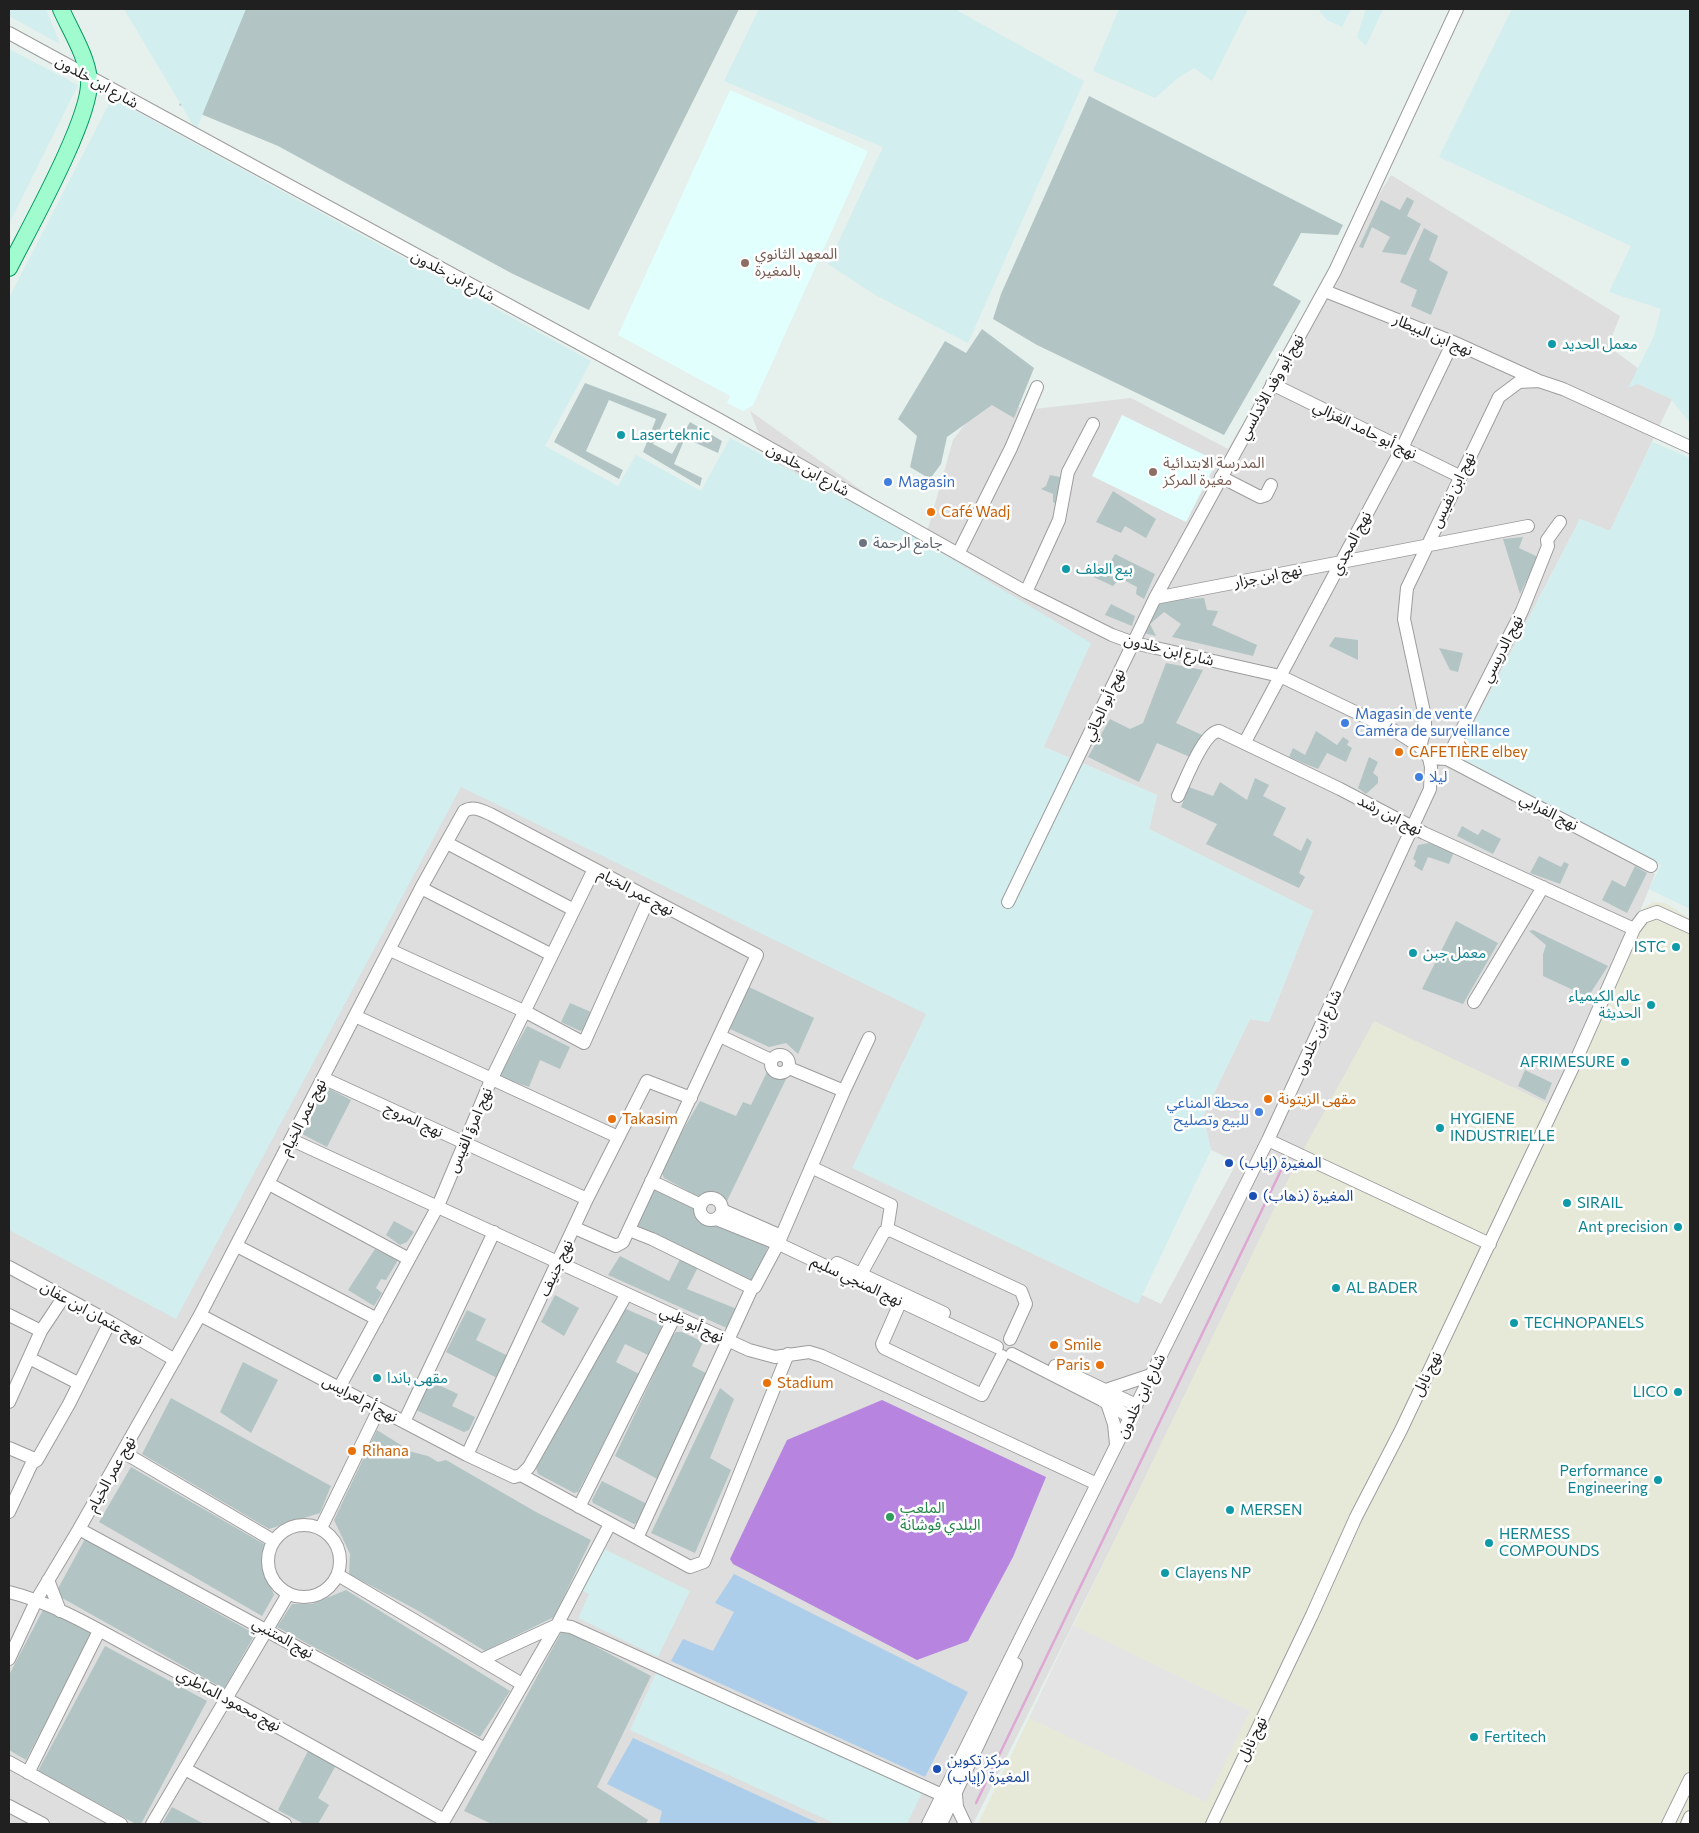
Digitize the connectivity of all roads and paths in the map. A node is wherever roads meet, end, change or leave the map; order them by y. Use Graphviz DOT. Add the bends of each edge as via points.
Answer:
graph roads {
  1 [pos="61,9"];
  2 [pos="1457,9"];
  3 [pos="9,33"];
  4 [pos="89,79"];
  5 [pos="9,268"];
  6 [pos="1325,291"];
  7 [pos="1453,342"];
  8 [pos="1539,381"];
  9 [pos="1272,384"];
  10 [pos="1037,387"];
  11 [pos="1093,424"];
  12 [pos="1690,447"];
  13 [pos="1402,448"];
  14 [pos="1459,476"];
  15 [pos="1222,477"];
  16 [pos="1271,485"];
  17 [pos="1560,522"];
  18 [pos="1528,526"];
  19 [pos="1426,546"];
  20 [pos="958,554"];
  21 [pos="1340,562"];
  22 [pos="1026,592"];
  23 [pos="1156,598"];
  24 [pos="1134,643"];
  25 [pos="1280,676"];
  26 [pos="1245,742"];
  27 [pos="1420,747"];
  28 [pos="1429,758"];
  29 [pos="1447,759"];
  30 [pos="1178,796"];
  31 [pos="1412,826"];
  32 [pos="447,843"];
  33 [pos="1651,866"];
  34 [pos="594,869"];
  35 [pos="1542,886"];
  36 [pos="421,888"];
  37 [pos="649,898"];
  38 [pos="1008,902"];
  39 [pos="574,910"];
  40 [pos="1637,925"];
  41 [pos="1690,928"];
  42 [pos="390,950"];
  43 [pos="552,955"];
  44 [pos="1474,1002"];
  45 [pos="526,1012"];
  46 [pos="355,1016"];
  47 [pos="720,1036"];
  48 [pos="869,1038"];
  49 [pos="323,1078"];
  50 [pos="492,1080"];
  51 [pos="844,1091"];
  52 [pos="691,1098"];
  53 [pos="618,1137"];
  54 [pos="292,1140"];
  55 [pos="1268,1140"];
  56 [pos="465,1144"];
  57 [pos="811,1167"];
  58 [pos="651,1181"];
  59 [pos="269,1184"];
  60 [pos="588,1199"];
  61 [pos="438,1206"];
  62 [pos="574,1228"];
  63 [pos="629,1230"];
  64 [pos="887,1230"];
  65 [pos="494,1232"];
  66 [pos="779,1240"];
  67 [pos="1490,1244"];
  68 [pos="237,1246"];
  69 [pos="409,1259"];
  70 [pos="559,1262"];
  71 [pos="9,1267"];
  72 [pos="861,1274"];
  73 [pos="752,1288"];
  74 [pos="626,1295"];
  75 [pos="63,1298"];
  76 [pos="902,1298"];
  77 [pos="9,1314"];
  78 [pos="200,1315"];
  79 [pos="675,1316"];
  80 [pos="377,1319"];
  81 [pos="110,1322"];
  82 [pos="41,1331"];
  83 [pos="730,1341"];
  84 [pos="1006,1347"];
  85 [pos="788,1354"];
  86 [pos="29,1358"];
  87 [pos="175,1360"];
  88 [pos="1151,1375"];
  89 [pos="13,1377"];
  90 [pos="78,1383"];
  91 [pos="339,1388"];
  92 [pos="1107,1396"];
  93 [pos="9,1402"];
  94 [pos="1136,1405"];
  95 [pos="379,1409"];
  96 [pos="1130,1417"];
  97 [pos="404,1422"];
  98 [pos="1116,1445"];
  99 [pos="9,1448"];
  100 [pos="123,1452"];
  101 [pos="467,1455"];
  102 [pos="37,1460"];
  103 [pos="525,1471"];
  104 [pos="1097,1484"];
  105 [pos="579,1507"];
  106 [pos="9,1512"];
  107 [pos="610,1524"];
  108 [pos="321,1528"];
  109 [pos="79,1530"];
  110 [pos="637,1538"];
  111 [pos="274,1541"];
  112 [pos="338,1575"];
  113 [pos="48,1580"];
  114 [pos="9,1592"];
  115 [pos="288,1594"];
  116 [pos="36,1599"];
  117 [pos="1037,1608"];
  118 [pos="60,1611"];
  119 [pos="558,1625"];
  120 [pos="267,1630"];
  121 [pos="98,1631"];
  122 [pos="10,1653"];
  123 [pos="481,1660"];
  124 [pos="522,1684"];
  125 [pos="228,1699"];
  126 [pos="485,1749"];
  127 [pos="9,1762"];
  128 [pos="185,1769"];
  129 [pos="28,1772"];
  130 [pos="1690,1779"];
  131 [pos="942,1795"];
  132 [pos="956,1795"];
  133 [pos="9,1806"];
  134 [pos="1690,1817"];
  135 [pos="443,1822"];
  136 [pos="43,1824"];
  137 [pos="121,1824"];
  138 [pos="152,1824"];
  139 [pos="285,1824"];
  140 [pos="932,1824"];
  141 [pos="965,1824"];
  142 [pos="1212,1824"];
  143 [pos="1668,1824"];
  144 [pos="1687,1824"];
  1 -- 4 [label="main road"];
  2 -- 6 [label="street, نهج أبو وفد الأندلسي"];
  3 -- 4 [label="street, شارع ابن خلدون"];
  4 -- 5 [label="main road" via="82,116"];
  4 -- 20 [label="street, شارع ابن خلدون" via="718,419"];
  6 -- 7 [label="street, نهج ابن البيطار"];
  6 -- 9 [label="street, نهج أبو وفد الأندلسي"];
  7 -- 8 [label="street, نهج ابن البيطار"];
  7 -- 13 [label="street, نهج المجدي"];
  8 -- 12 [label="street, نهج ابن نفيس"];
  8 -- 14 [label="street, نهج ابن نفيس" via="1519,382 1499,397"];
  9 -- 13 [label="street, نهج أبو حامد الغزالي"];
  9 -- 15 [label="street, نهج أبو وفد الأندلسي"];
  10 -- 20 [label="street" via="1011,448"];
  11 -- 22 [label="street" via="1068,472 1058,520"];
  13 -- 14 [label="street, نهج أبو حامد الغزالي"];
  13 -- 21 [label="street, نهج المجدي"];
  14 -- 19 [label="street, نهج ابن نفيس"];
  15 -- 16 [label="street" via="1260,497 1266,495"];
  15 -- 23 [label="street, نهج أبو وفد الأندلسي"];
  17 -- 29 [label="street, نهج الدريسي" via="1547,540 1548,546 1522,611"];
  18 -- 19 [label="street, نهج ابن جزار"];
  19 -- 21 [label="street, نهج ابن جزار"];
  19 -- 27 [label="street, نهج ابن نفيس" via="1407,588 1404,605 1404,619 1425,717"];
  20 -- 22 [label="street, شارع ابن خلدون"];
  21 -- 23 [label="street, نهج ابن جزار"];
  21 -- 25 [label="street, نهج المجدي"];
  22 -- 24 [label="street, شارع ابن خلدون"];
  23 -- 24 [label="street, نهج أبو وفد الأندلسي"];
  24 -- 25 [label="street, شارع ابن خلدون"];
  24 -- 38 [label="street, نهج أبو الجائي"];
  25 -- 26 [label="street, نهج المجدي"];
  25 -- 27 [label="street, شارع ابن خلدون" via="1397,732"];
  26 -- 30 [label="street, نهج ابن رشد" via="1219,731 1211,734 1199,751"];
  26 -- 31 [label="street, نهج ابن رشد"];
  27 -- 28 [label="street, شارع ابن خلدون"];
  28 -- 29 [label="street"];
  28 -- 31 [label="street, شارع ابن خلدون" via="1432,767 1430,789"];
  29 -- 33 [label="street, نهج الفرابي"];
  31 -- 35 [label="street, نهج ابن رشد"];
  31 -- 55 [label="street, شارع ابن خلدون"];
  32 -- 34 [label="street, نهج عمر الخيام" via="464,811 475,808"];
  32 -- 36 [label="street, نهج عمر الخيام"];
  32 -- 39 [label="street"];
  34 -- 37 [label="street, نهج عمر الخيام"];
  34 -- 39 [label="street, نهج امرؤ القيس"];
  35 -- 40 [label="street, نهج ابن رشد"];
  35 -- 44 [label="street"];
  36 -- 42 [label="street, نهج عمر الخيام"];
  36 -- 43 [label="street"];
  37 -- 45 [label="street" via="584,1043"];
  37 -- 47 [label="street, نهج عمر الخيام" via="757,955"];
  39 -- 43 [label="street, نهج امرؤ القيس"];
  40 -- 41 [label="street" via="1643,917 1657,912"];
  40 -- 67 [label="street, نهج نابل"];
  42 -- 45 [label="street"];
  42 -- 46 [label="street, نهج عمر الخيام"];
  43 -- 45 [label="street, نهج امرؤ القيس"];
  45 -- 50 [label="street, نهج امرؤ القيس"];
  46 -- 49 [label="street, نهج عمر الخيام"];
  46 -- 50 [label="street"];
  47 -- 51 [label="street" via="771,1060 771,1067 776,1072 783,1073 789,1068"];
  47 -- 52 [label="street"];
  48 -- 51 [label="street"];
  49 -- 54 [label="street, نهج عمر الخيام"];
  49 -- 56 [label="street, نهج المروج"];
  50 -- 53 [label="street"];
  50 -- 56 [label="street, نهج امرؤ القيس"];
  51 -- 57 [label="street"];
  52 -- 53 [label="street, نهج جنيف" via="647,1081"];
  52 -- 58 [label="street"];
  53 -- 60 [label="street, نهج جنيف"];
  54 -- 59 [label="street, نهج عمر الخيام"];
  54 -- 61 [label="street, نهج أبو ظبي"];
  55 -- 67 [label="street"];
  55 -- 88 [label="street, شارع ابن خلدون"];
  56 -- 60 [label="street, نهج المروج"];
  56 -- 61 [label="street, نهج امرؤ القيس"];
  57 -- 64 [label="street" via="891,1205"];
  57 -- 66 [label="street"];
  58 -- 63 [label="street"];
  58 -- 66 [label="street, نهج المنجي سليم" via="701,1205 705,1218 719,1214"];
  59 -- 68 [label="street, نهج عمر الخيام"];
  59 -- 69 [label="street"];
  60 -- 62 [label="street, نهج جنيف"];
  61 -- 65 [label="street, نهج أبو ظبي"];
  61 -- 69 [label="street, نهج امرؤ القيس"];
  62 -- 63 [label="street" via="618,1247"];
  62 -- 70 [label="street, نهج جنيف"];
  63 -- 73 [label="street"];
  64 -- 72 [label="street"];
  64 -- 84 [label="street" via="1021,1291 1026,1304"];
  65 -- 70 [label="street, نهج أبو ظبي"];
  65 -- 97 [label="street"];
  66 -- 72 [label="street, نهج المنجي سليم"];
  66 -- 73 [label="street"];
  66 -- 76 [label="street, نهج المنجي سليم"];
  67 -- 142 [label="street, نهج نابل" via="1356,1517"];
  68 -- 78 [label="street, نهج عمر الخيام"];
  68 -- 80 [label="street"];
  69 -- 80 [label="street, نهج امرؤ القيس"];
  70 -- 74 [label="street, نهج أبو ظبي"];
  70 -- 101 [label="street, نهج جنيف"];
  71 -- 75 [label="street, نهج عثمان ابن عفان"];
  72 -- 76 [label="street, نهج المنجي سليم"];
  73 -- 83 [label="street"];
  74 -- 79 [label="street, نهج أبو ظبي"];
  74 -- 103 [label="street"];
  75 -- 81 [label="street, نهج عثمان ابن عفان"];
  75 -- 82 [label="street"];
  76 -- 84 [label="street, نهج المنجي سليم"];
  76 -- 84 [label="street" via="882,1344 884,1348 982,1395"];
  77 -- 82 [label="street"];
  78 -- 87 [label="street, نهج عمر الخيام"];
  78 -- 91 [label="street, نهج أم لعرايس"];
  79 -- 83 [label="street, نهج أبو ظبي"];
  79 -- 105 [label="street"];
  80 -- 91 [label="street, نهج امرؤ القيس"];
  81 -- 87 [label="street, نهج عثمان ابن عفان"];
  81 -- 90 [label="street"];
  82 -- 86 [label="street"];
  83 -- 85 [label="street, نهج أبو ظبي" via="765,1356"];
  83 -- 110 [label="street"];
  84 -- 92 [label="street, نهج المنجي سليم"];
  85 -- 104 [label="street, نهج أبو ظبي" via="809,1352 822,1356"];
  85 -- 110 [label="street, نهج أم لعرايس" via="704,1562 690,1567"];
  86 -- 89 [label="street"];
  86 -- 90 [label="street"];
  87 -- 100 [label="street, نهج عمر الخيام"];
  88 -- 92 [label="street"];
  88 -- 94 [label="street, شارع ابن خلدون"];
  89 -- 93 [label="street"];
  90 -- 102 [label="street"];
  91 -- 95 [label="street, نهج أم لعرايس"];
  92 -- 94 [label="street, نهج المنجي سليم"];
  92 -- 96 [label="street, نهج المنجي سليم"];
  92 -- 98 [label="street"];
  94 -- 96 [label="street, شارع ابن خلدون"];
  95 -- 97 [label="street, نهج أم لعرايس"];
  95 -- 108 [label="street"];
  96 -- 98 [label="street, شارع ابن خلدون"];
  97 -- 101 [label="street, نهج أم لعرايس"];
  98 -- 104 [label="street, شارع ابن خلدون"];
  99 -- 102 [label="street"];
  100 -- 109 [label="street, نهج عمر الخيام"];
  100 -- 111 [label="street"];
  101 -- 103 [label="street, نهج أم لعرايس" via="514,1477"];
  102 -- 106 [label="street" via="32,1463"];
  103 -- 105 [label="street, نهج أم لعرايس"];
  104 -- 117 [label="street, شارع ابن خلدون"];
  105 -- 107 [label="street, نهج أم لعرايس"];
  107 -- 110 [label="street, نهج أم لعرايس"];
  107 -- 119 [label="street"];
  108 -- 111 [label="street" via="307,1524 293,1526"];
  108 -- 112 [label="street" via="339,1551"];
  109 -- 113 [label="street, نهج عمر الخيام"];
  109 -- 120 [label="street, نهج المتنبي"];
  111 -- 115 [label="street" via="269,1555 269,1570 276,1584"];
  112 -- 115 [label="street" via="330,1587 317,1595 302,1597"];
  112 -- 123 [label="street"];
  113 -- 116 [label="street, نهج عمر الخيام"];
  113 -- 118 [label="street"];
  114 -- 116 [label="street, نهج محمود الماطري"];
  115 -- 120 [label="street"];
  116 -- 118 [label="street, نهج محمود الماطري"];
  116 -- 122 [label="street, نهج عمر الخيام"];
  117 -- 131 [label="street"];
  117 -- 132 [label="street" via="1013,1671"];
  118 -- 121 [label="street, نهج محمود الماطري"];
  119 -- 123 [label="street"];
  119 -- 124 [label="street"];
  119 -- 131 [label="street" via="571,1627"];
  120 -- 125 [label="street"];
  120 -- 126 [label="street, نهج المتنبي"];
  121 -- 125 [label="street, نهج محمود الماطري"];
  121 -- 129 [label="street"];
  123 -- 124 [label="street"];
  124 -- 126 [label="street"];
  125 -- 128 [label="street"];
  125 -- 135 [label="street, نهج محمود الماطري"];
  126 -- 135 [label="street"];
  127 -- 129 [label="street"];
  128 -- 138 [label="street"];
  128 -- 139 [label="street"];
  129 -- 137 [label="street"];
  130 -- 143 [label="street"];
  131 -- 140 [label="street"];
  132 -- 140 [label="street"];
  132 -- 141 [label="street" via="957,1807"];
  133 -- 136 [label="street"];
  134 -- 144 [label="street"];
}
